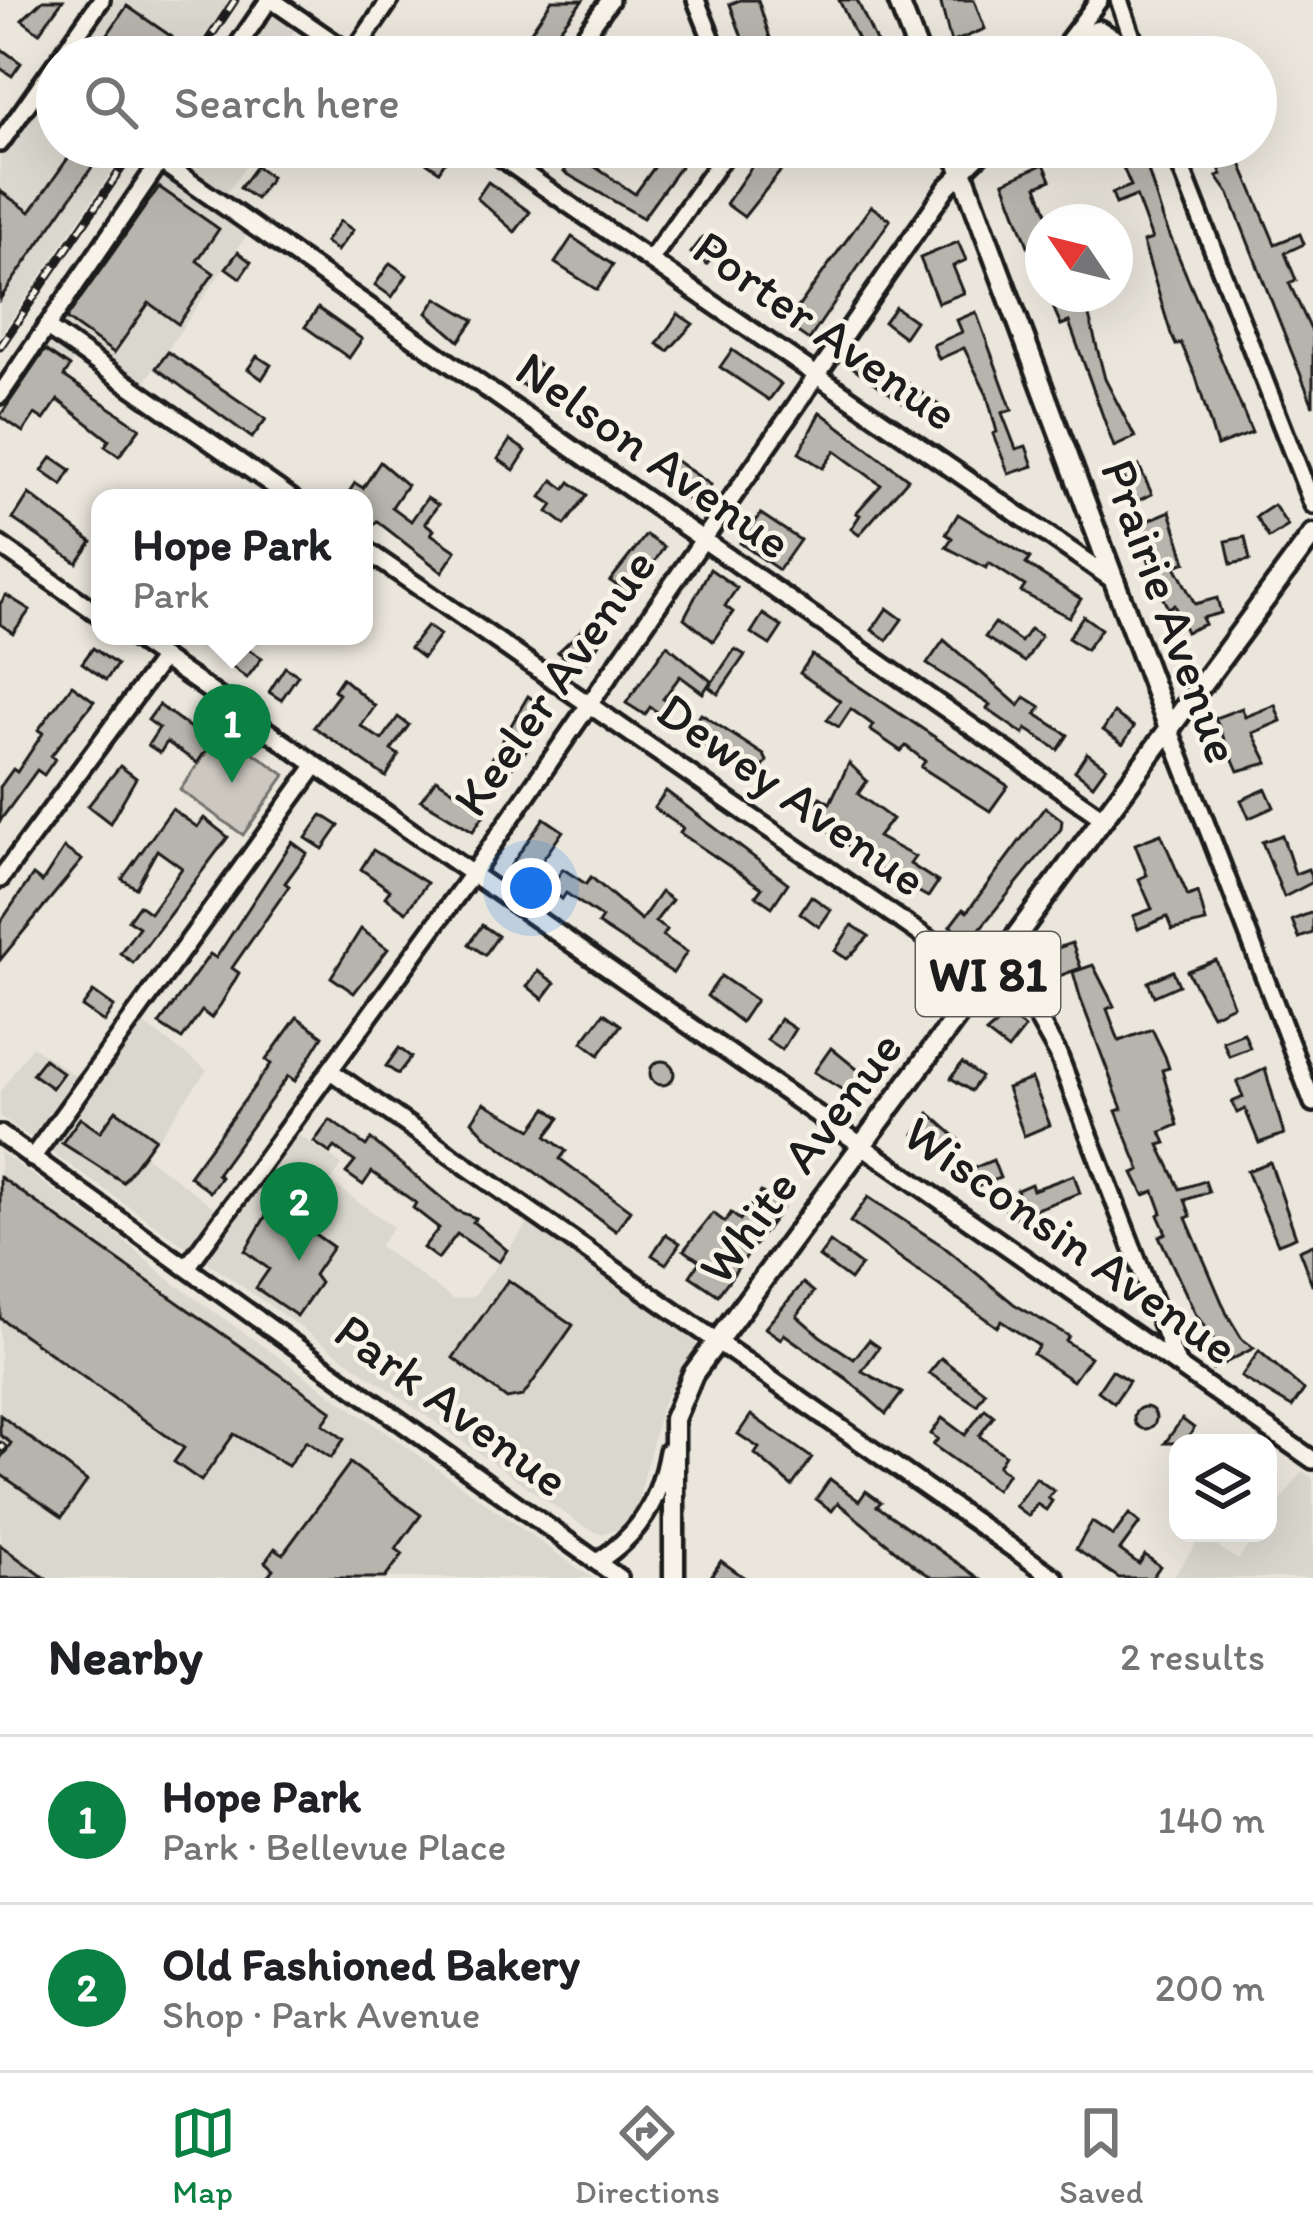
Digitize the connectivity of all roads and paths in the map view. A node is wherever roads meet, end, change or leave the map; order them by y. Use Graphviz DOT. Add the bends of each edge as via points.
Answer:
graph roads {
  1 [pos="101,0"];
  2 [pos="270,0"];
  3 [pos="390,0"];
  4 [pos="610,0"];
  5 [pos="696,0"];
  6 [pos="898,0"];
  7 [pos="1099,0"];
  8 [pos="1119,0"];
  9 [pos="76,36"];
  10 [pos="245,36"];
  11 [pos="323,36"];
  12 [pos="366,36"];
  13 [pos="584,36"];
  14 [pos="710,36"];
  15 [pos="912,36"];
  16 [pos="1072,36"];
  17 [pos="1083,36"];
  18 [pos="1110,36"];
  19 [pos="1131,36"];
  20 [pos="36,92"];
  21 [pos="0,143"];
  22 [pos="155,168"];
  23 [pos="184,168"];
  24 [pos="522,168"];
  25 [pos="715,168"];
  26 [pos="961,168"];
  27 [pos="966,168"];
  28 [pos="1181,168"];
  29 [pos="962,172"];
  30 [pos="651,259"];
  31 [pos="46,327"];
  32 [pos="817,376"];
  33 [pos="0,395"];
  34 [pos="278,489"];
  35 [pos="1313,505"];
  36 [pos="1313,534"];
  37 [pos="703,541"];
  38 [pos="2,551"];
  39 [pos="373,555"];
  40 [pos="1117,582"];
  41 [pos="91,609"];
  42 [pos="144,645"];
  43 [pos="163,658"];
  44 [pos="589,705"];
  45 [pos="1169,728"];
  46 [pos="316,765"];
  47 [pos="1101,817"];
  48 [pos="472,874"];
  49 [pos="0,879"];
  50 [pos="985,978"];
  51 [pos="332,1072"];
  52 [pos="1313,1103"];
  53 [pos="0,1134"];
  54 [pos="860,1145"];
  55 [pos="32,1158"];
  56 [pos="188,1266"];
  57 [pos="715,1341"];
  58 [pos="1178,1366"];
  59 [pos="674,1419"];
  60 [pos="1313,1460"];
  61 [pos="597,1562"];
  62 [pos="619,1578"];
  63 [pos="674,1578"];
  64 [pos="1055,1578"];
  1 -- 9 [label="street"];
  2 -- 10 [label="street"];
  2 -- 11 [label="street"];
  3 -- 12 [label="street"];
  4 -- 13 [label="street"];
  5 -- 14 [label="street"];
  6 -- 15 [label="main road"];
  7 -- 16 [label="street"];
  8 -- 19 [label="street"];
  17 -- 18 [label="street" via="1100,29"];
  20 -- 21 [label="street"];
  22 -- 31 [label="street"];
  23 -- 37 [label="street, Nelson Avenue"];
  24 -- 30 [label="street, Porter Avenue"];
  25 -- 30 [label="street"];
  26 -- 29 [label="main road, Prairie Avenue"];
  27 -- 29 [label="street, Keeler Avenue"];
  28 -- 35 [label="street"];
  29 -- 32 [label="street, Keeler Avenue"];
  29 -- 40 [label="main road, Prairie Avenue"];
  30 -- 32 [label="street, Porter Avenue"];
  31 -- 33 [label="street"];
  31 -- 34 [label="street"];
  32 -- 37 [label="street, Keeler Avenue"];
  32 -- 40 [label="street, Porter Avenue"];
  36 -- 45 [label="main road, White Avenue / WI 81"];
  37 -- 44 [label="street, Keeler Avenue"];
  37 -- 47 [label="street, Nelson Avenue"];
  38 -- 41 [label="street"];
  39 -- 44 [label="street, Dewey Avenue"];
  40 -- 45 [label="main road, Prairie Avenue"];
  42 -- 43 [label="street, Wisconsin Avenue"];
  43 -- 46 [label="street, Wisconsin Avenue"];
  43 -- 49 [label="street"];
  44 -- 48 [label="street, Keeler Avenue"];
  44 -- 50 [label="street, Dewey Avenue"];
  45 -- 47 [label="main road, White Avenue / WI 81"];
  45 -- 52 [label="street, Prairie Avenue"];
  46 -- 48 [label="street, Wisconsin Avenue"];
  46 -- 55 [label="street"];
  47 -- 50 [label="main road, White Avenue / WI 81"];
  48 -- 51 [label="street, Keeler Avenue"];
  48 -- 54 [label="street, Wisconsin Avenue"];
  50 -- 54 [label="main road, White Avenue / WI 81"];
  50 -- 58 [label="street, Dewey Avenue" via="1048,1029"];
  51 -- 56 [label="street, Keeler Avenue"];
  51 -- 57 [label="street"];
  53 -- 55 [label="street, Park Avenue"];
  54 -- 57 [label="main road, White Avenue / WI 81"];
  54 -- 58 [label="street, Wisconsin Avenue"];
  55 -- 56 [label="street, Park Avenue"];
  56 -- 61 [label="street, Park Avenue"];
  57 -- 59 [label="main road, White Avenue / WI 81"];
  57 -- 64 [label="street"];
  58 -- 60 [label="street, Wisconsin Avenue"];
  59 -- 61 [label="street" via="649,1513"];
  59 -- 63 [label="main road, White Avenue / WI 81"];
  61 -- 62 [label="street, Park Avenue"];
}
